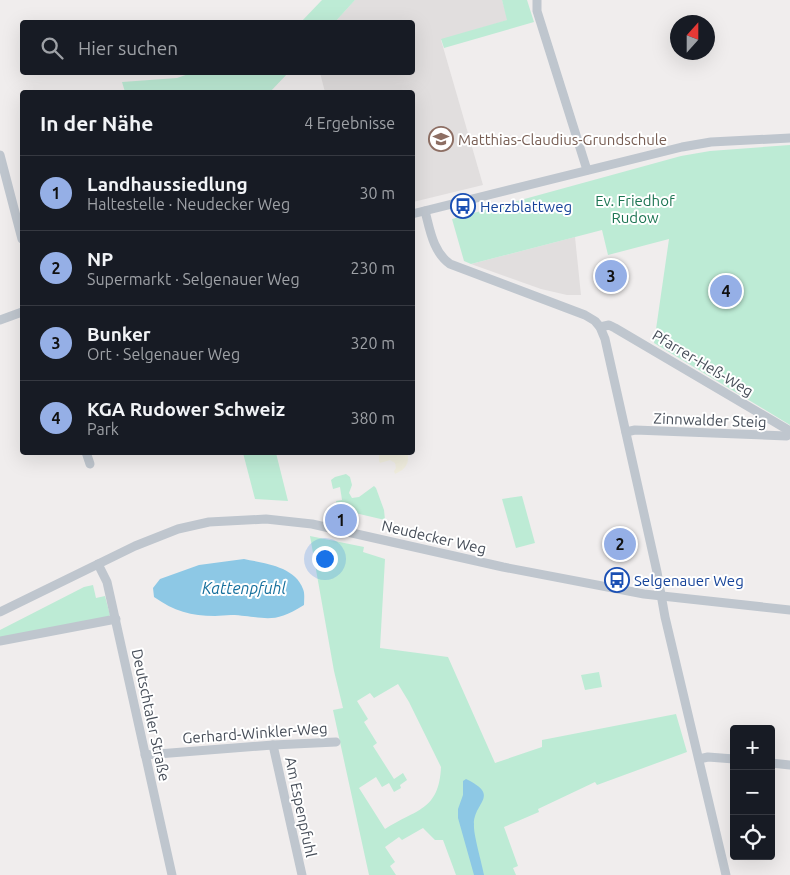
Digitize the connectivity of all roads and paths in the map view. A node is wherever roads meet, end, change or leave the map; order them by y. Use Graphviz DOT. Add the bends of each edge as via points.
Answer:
graph roads {
  1 [pos="537,0"];
  2 [pos="790,138"];
  3 [pos="0,156"];
  4 [pos="587,170"];
  5 [pos="425,211"];
  6 [pos="415,213"];
  7 [pos="20,231"];
  8 [pos="20,313"];
  9 [pos="0,320"];
  10 [pos="600,327"];
  11 [pos="626,432"];
  12 [pos="790,432"];
  13 [pos="87,455"];
  14 [pos="90,464"];
  15 [pos="98,564"];
  16 [pos="661,596"];
  17 [pos="790,610"];
  18 [pos="0,612"];
  19 [pos="116,619"];
  20 [pos="0,641"];
  21 [pos="336,742"];
  22 [pos="273,745"];
  23 [pos="145,755"];
  24 [pos="699,759"];
  25 [pos="730,759"];
  26 [pos="775,763"];
  27 [pos="790,765"];
  28 [pos="172,875"];
  29 [pos="302,875"];
  30 [pos="726,875"];
  1 -- 4 [label="street" via="537,10"];
  2 -- 4 [label="street" via="711,142"];
  3 -- 7 [label="street"];
  4 -- 5 [label="street"];
  5 -- 6 [label="street"];
  5 -- 10 [label="street" via="435,247 443,260 586,315"];
  8 -- 9 [label="street"];
  10 -- 11 [label="street"];
  10 -- 12 [label="street, Pfarrer-Heß-Weg" via="609,325 615,328"];
  11 -- 12 [label="street, Zinnwalder Steig" via="787,436"];
  11 -- 16 [label="street"];
  13 -- 14 [label="street"];
  15 -- 16 [label="street, Neudecker Weg" via="178,529 209,522 266,518 312,524 503,566"];
  15 -- 18 [label="street, Neudecker Weg"];
  15 -- 19 [label="street, Deutschtaler Straße" via="107,582"];
  16 -- 17 [label="street, Neudecker Weg"];
  16 -- 24 [label="street"];
  19 -- 20 [label="street"];
  19 -- 23 [label="street, Deutschtaler Straße"];
  21 -- 22 [label="street, Gerhard-Winkler-Weg"];
  22 -- 23 [label="street, Gerhard-Winkler-Weg"];
  22 -- 29 [label="street, Am Espenpfuhl"];
  23 -- 28 [label="street, Deutschtaler Straße"];
  24 -- 25 [label="street"];
  24 -- 30 [label="street"];
  26 -- 27 [label="street"];
}
